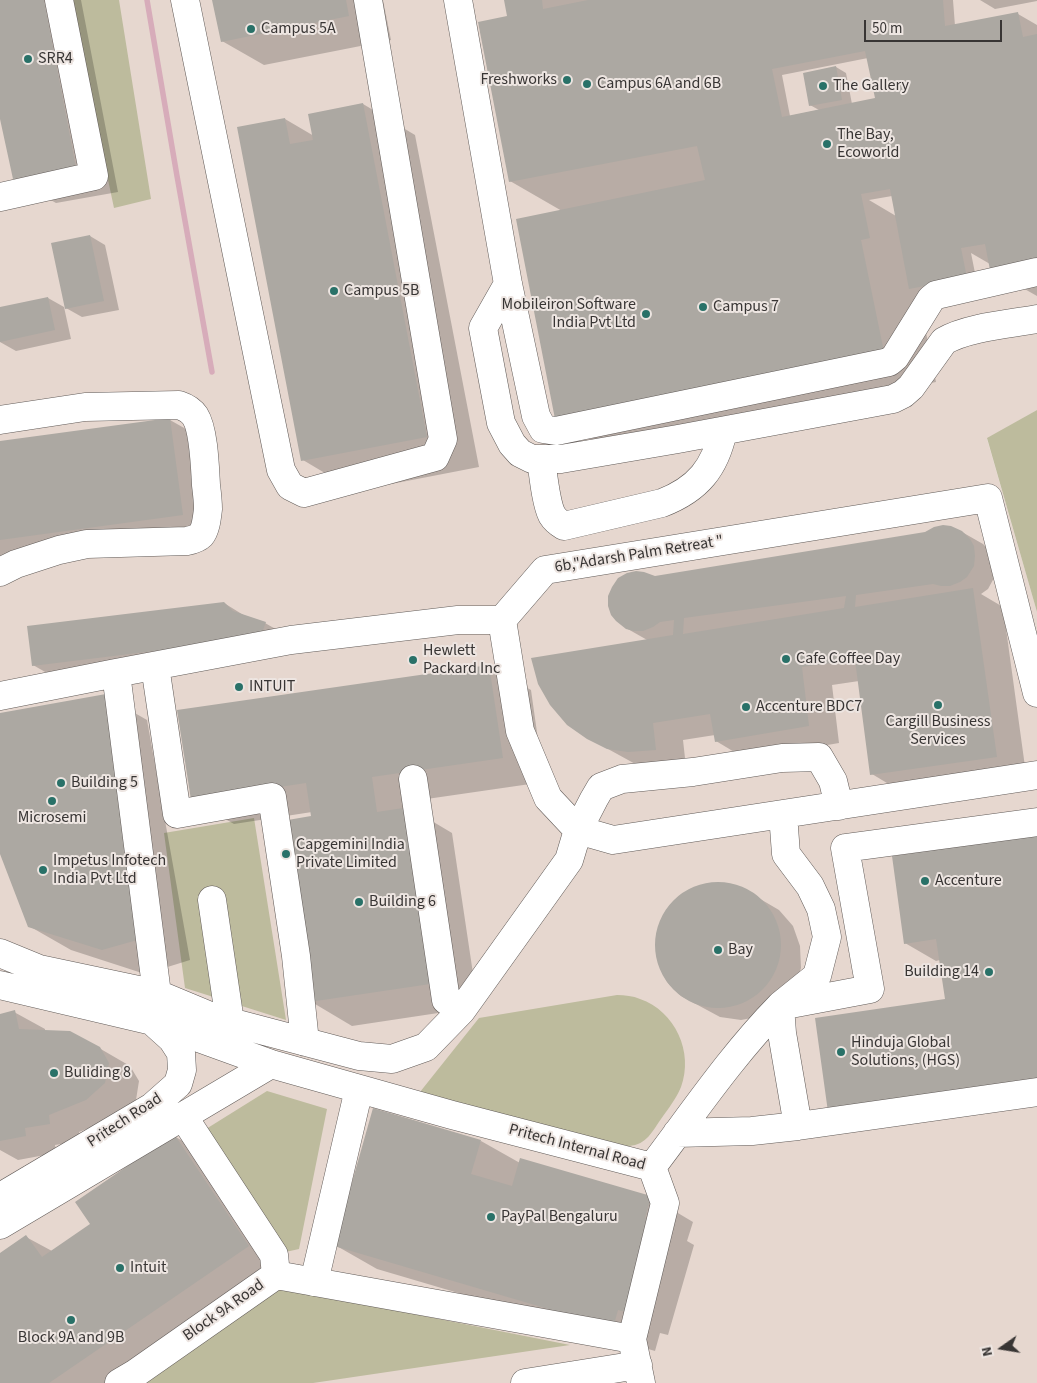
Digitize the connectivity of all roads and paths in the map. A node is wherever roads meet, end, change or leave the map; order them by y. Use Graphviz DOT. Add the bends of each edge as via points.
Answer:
graph roads {
  1 [pos="59,0"];
  2 [pos="185,0"];
  3 [pos="368,0"];
  4 [pos="385,0"];
  5 [pos="458,0"];
  6 [pos="390,28"];
  7 [pos="480,124"];
  8 [pos="0,197"];
  9 [pos="492,256"];
  10 [pos="1037,272"];
  11 [pos="508,284"];
  12 [pos="1037,319"];
  13 [pos="0,420"];
  14 [pos="723,431"];
  15 [pos="541,459"];
  16 [pos="0,572"];
  17 [pos="502,620"];
  18 [pos="155,666"];
  19 [pos="116,674"];
  20 [pos="1037,693"];
  21 [pos="0,696"];
  22 [pos="1037,775"];
  23 [pos="413,779"];
  24 [pos="840,806"];
  25 [pos="783,814"];
  26 [pos="1037,822"];
  27 [pos="578,830"];
  28 [pos="205,903"];
  29 [pos="0,953"];
  30 [pos="0,984"];
  31 [pos="157,994"];
  32 [pos="780,1006"];
  33 [pos="461,1011"];
  34 [pos="224,1021"];
  35 [pos="152,1022"];
  36 [pos="306,1042"];
  37 [pos="272,1064"];
  38 [pos="360,1089"];
  39 [pos="1037,1092"];
  40 [pos="183,1116"];
  41 [pos="798,1126"];
  42 [pos="677,1134"];
  43 [pos="652,1167"];
  44 [pos="0,1196"];
  45 [pos="0,1225"];
  46 [pos="276,1275"];
  47 [pos="314,1282"];
  48 [pos="637,1362"];
  49 [pos="119,1383"];
  50 [pos="525,1383"];
  1 -- 8 [label="lane" via="94,176"];
  2 -- 3 [label="lane" via="281,470 290,486 304,493 435,457 442,440"];
  4 -- 6 [label="lane"];
  5 -- 7 [label="lane"];
  7 -- 9 [label="lane" via="468,140 468,153 483,238"];
  7 -- 11 [label="lane"];
  10 -- 11 [label="lane" via="936,295 889,362 556,431 543,428 536,416"];
  11 -- 15 [label="lane" via="483,328 501,423 520,453"];
  12 -- 14 [label="lane" via="964,332 944,340 911,387 893,399"];
  13 -- 16 [label="lane" via="85,407 179,405 189,410 198,423 208,508 202,533 192,540 87,544 16,564"];
  14 -- 15 [label="lane" via="561,460"];
  14 -- 15 [label="lane" via="708,469 689,490 676,498 564,526 549,507"];
  17 -- 18 [label="lane" via="458,620 291,640"];
  17 -- 20 [label="lane, 6b,\"Adarsh Palm Retreat \"" via="545,570 988,498"];
  17 -- 27 [label="lane" via="520,731 548,798"];
  18 -- 19 [label="lane"];
  18 -- 36 [label="lane" via="177,814 272,797"];
  19 -- 21 [label="lane"];
  19 -- 31 [label="lane"];
  22 -- 24 [label="lane"];
  23 -- 33 [label="lane" via="446,1000"];
  24 -- 25 [label="lane"];
  24 -- 27 [label="lane" via="833,781 819,757 782,758 622,780 601,787"];
  25 -- 27 [label="lane" via="613,840"];
  25 -- 32 [label="lane" via="786,854 810,886 821,909 827,937 816,976"];
  26 -- 32 [label="lane" via="845,848 870,989"];
  27 -- 33 [label="lane" via="570,860"];
  28 -- 34 [label="lane"];
  29 -- 31 [label="lane" via="39,969"];
  30 -- 35 [label="lane, Pritech Road"];
  31 -- 34 [label="lane"];
  31 -- 35 [label="lane"];
  32 -- 41 [label="lane"];
  32 -- 42 [label="lane" via="756,1031"];
  33 -- 36 [label="lane" via="426,1047 392,1059 359,1056"];
  34 -- 36 [label="lane"];
  35 -- 37 [label="lane, Pritech Internal Road"];
  35 -- 44 [label="lane, Pritech Road" via="172,1039 181,1053 182,1070 178,1084 152,1107"];
  37 -- 38 [label="lane, Pritech Internal Road"];
  37 -- 40 [label="lane"];
  38 -- 43 [label="lane, Pritech Internal Road"];
  38 -- 47 [label="lane"];
  39 -- 41 [label="lane"];
  40 -- 45 [label="lane"];
  40 -- 46 [label="lane, Block 9A Road" via="274,1255"];
  41 -- 42 [label="lane"];
  42 -- 43 [label="lane"];
  43 -- 48 [label="lane, Pritech Internal Road" via="665,1203"];
  46 -- 47 [label="lane"];
  46 -- 49 [label="lane, Block 9A Road"];
  47 -- 48 [label="lane"];
  48 -- 50 [label="lane"];
}
